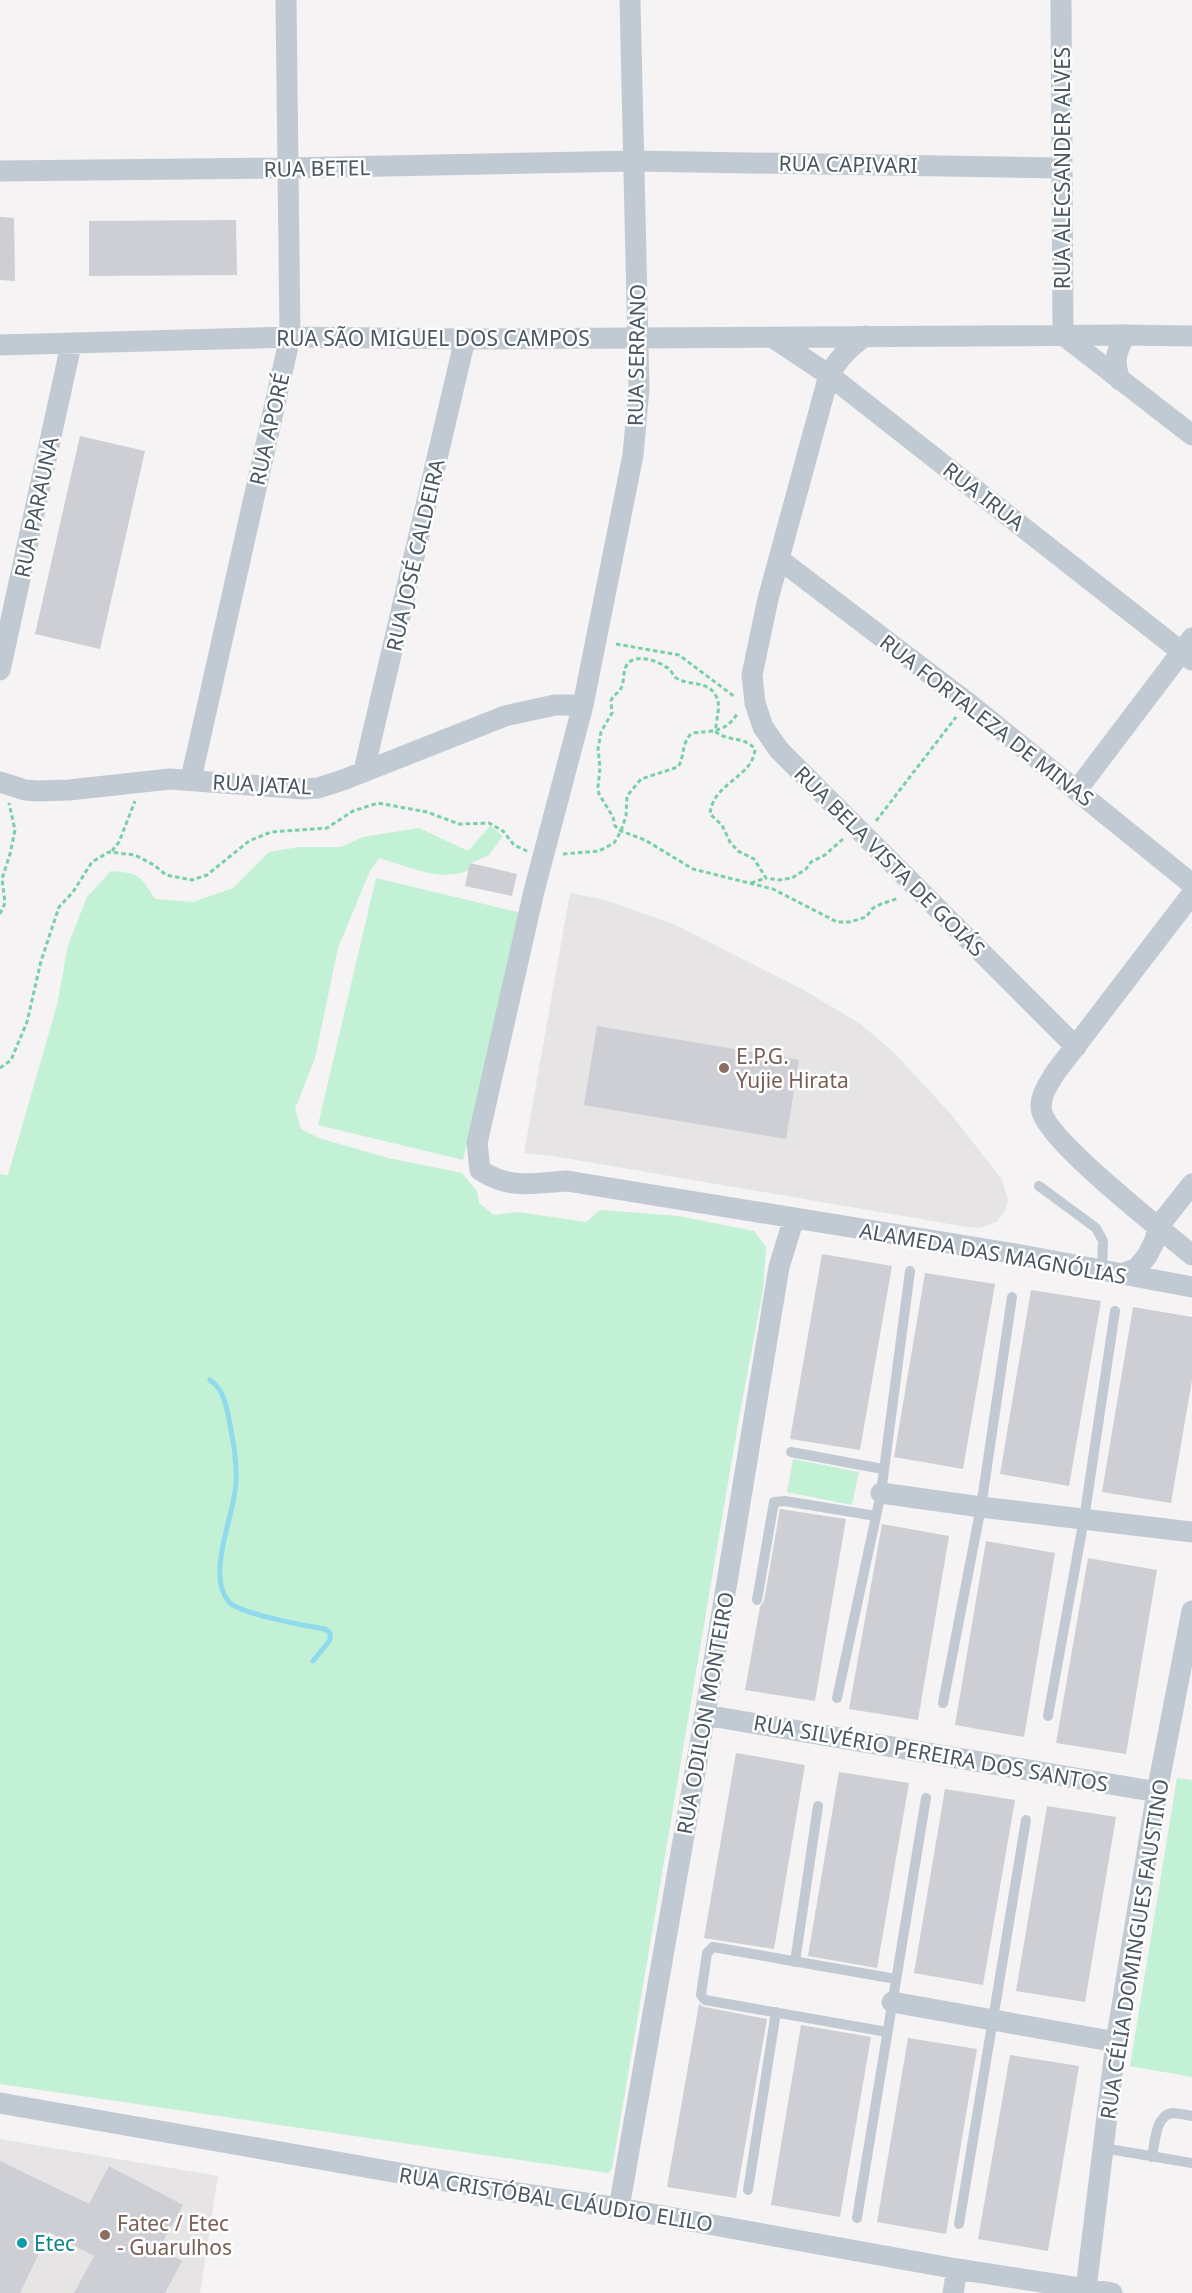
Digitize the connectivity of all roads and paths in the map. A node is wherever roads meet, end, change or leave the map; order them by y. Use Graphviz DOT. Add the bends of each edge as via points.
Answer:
graph roads {
  1 [pos="286,0"];
  2 [pos="630,0"];
  3 [pos="1061,0"];
  4 [pos="634,161"];
  5 [pos="288,168"];
  6 [pos="1061,168"];
  7 [pos="0,171"];
  8 [pos="1063,335"];
  9 [pos="1126,335"];
  10 [pos="866,336"];
  11 [pos="1192,336"];
  12 [pos="638,337"];
  13 [pos="772,337"];
  14 [pos="290,338"];
  15 [pos="465,339"];
  16 [pos="0,345"];
  17 [pos="71,345"];
  18 [pos="829,375"];
  19 [pos="1120,380"];
  20 [pos="1192,435"];
  21 [pos="779,559"];
  22 [pos="596,640"];
  23 [pos="1188,650"];
  24 [pos="0,670"];
  25 [pos="735,697"];
  26 [pos="967,702"];
  27 [pos="584,705"];
  28 [pos="733,721"];
  29 [pos="717,732"];
  30 [pos="364,770"];
  31 [pos="191,779"];
  32 [pos="144,782"];
  33 [pos="7,785"];
  34 [pos="1077,790"];
  35 [pos="621,831"];
  36 [pos="860,833"];
  37 [pos="112,851"];
  38 [pos="544,854"];
  39 [pos="766,878"];
  40 [pos="749,884"];
  41 [pos="1192,884"];
  42 [pos="917,890"];
  43 [pos="1192,894"];
  44 [pos="0,914"];
  45 [pos="1076,1047"];
  46 [pos="0,1068"];
  47 [pos="1192,1184"];
  48 [pos="1039,1186"];
  49 [pos="794,1218"];
  50 [pos="1158,1227"];
  51 [pos="1192,1255"];
  52 [pos="910,1271"];
  53 [pos="1111,1273"];
  54 [pos="1192,1287"];
  55 [pos="1012,1297"];
  56 [pos="1114,1311"];
  57 [pos="791,1452"];
  58 [pos="883,1469"];
  59 [pos="881,1493"];
  60 [pos="981,1507"];
  61 [pos="876,1516"];
  62 [pos="1084,1519"];
  63 [pos="1192,1532"];
  64 [pos="757,1600"];
  65 [pos="1192,1611"];
  66 [pos="1188,1649"];
  67 [pos="837,1698"];
  68 [pos="943,1703"];
  69 [pos="705,1715"];
  70 [pos="1047,1716"];
  71 [pos="1157,1792"];
  72 [pos="926,1798"];
  73 [pos="818,1806"];
  74 [pos="1026,1820"];
  75 [pos="795,1962"];
  76 [pos="896,1979"];
  77 [pos="892,2002"];
  78 [pos="776,2012"];
  79 [pos="993,2020"];
  80 [pos="887,2032"];
  81 [pos="1116,2042"];
  82 [pos="0,2103"];
  83 [pos="1192,2116"];
  84 [pos="1103,2148"];
  85 [pos="1152,2157"];
  86 [pos="1192,2163"];
  87 [pos="748,2190"];
  88 [pos="620,2208"];
  89 [pos="857,2218"];
  90 [pos="959,2224"];
  91 [pos="957,2269"];
  92 [pos="1086,2289"];
  93 [pos="953,2293"];
  94 [pos="1112,2293"];
  1 -- 5 [label="street, RUA APORÉ"];
  2 -- 4 [label="street, RUA SERRANO"];
  3 -- 6 [label="street, RUA ALECSANDER ALVES"];
  4 -- 5 [label="street, RUA BETEL"];
  4 -- 6 [label="street, RUA CAPIVARI"];
  4 -- 12 [label="street, RUA SERRANO"];
  5 -- 7 [label="street, RUA BETEL"];
  5 -- 14 [label="street, RUA APORÉ"];
  6 -- 8 [label="street, RUA ALECSANDER ALVES"];
  8 -- 9 [label="street, RUA SÃO MIGUEL DOS CAMPOS"];
  8 -- 10 [label="street, RUA SÃO MIGUEL DOS CAMPOS"];
  8 -- 19 [label="street"];
  9 -- 11 [label="street, RUA SÃO MIGUEL DOS CAMPOS"];
  9 -- 19 [label="street" via="1115,357"];
  10 -- 13 [label="street, RUA SÃO MIGUEL DOS CAMPOS"];
  10 -- 18 [label="street" via="840,357"];
  12 -- 13 [label="street, RUA SÃO MIGUEL DOS CAMPOS"];
  12 -- 15 [label="street, RUA SÃO MIGUEL DOS CAMPOS"];
  12 -- 22 [label="street, RUA SERRANO" via="639,388 633,455"];
  13 -- 18 [label="street, RUA IRUA"];
  14 -- 15 [label="street, RUA SÃO MIGUEL DOS CAMPOS"];
  14 -- 17 [label="street, RUA SÃO MIGUEL DOS CAMPOS"];
  14 -- 31 [label="street, RUA APORÉ"];
  15 -- 30 [label="street, RUA JOSÉ CALDEIRA"];
  16 -- 17 [label="street, RUA SÃO MIGUEL DOS CAMPOS"];
  17 -- 24 [label="street, RUA PARAUNA"];
  18 -- 21 [label="street, RUA BELA VISTA DE GOIÁS"];
  18 -- 23 [label="street, RUA IRUA"];
  19 -- 20 [label="street"];
  21 -- 26 [label="street, RUA FORTALEZA DE MINAS"];
  21 -- 36 [label="street, RUA BELA VISTA DE GOIÁS" via="752,675 755,703 763,728 779,750"];
  22 -- 25 [label="path" via="679,655"];
  22 -- 27 [label="street, RUA SERRANO"];
  23 -- 34 [label="street"];
  26 -- 34 [label="street, RUA FORTALEZA DE MINAS"];
  26 -- 36 [label="path"];
  27 -- 30 [label="street, RUA JATAL" via="555,705 505,716"];
  27 -- 38 [label="street, RUA SERRANO"];
  28 -- 29 [label="path"];
  29 -- 35 [label="path" via="692,733 678,767 641,779 627,796"];
  29 -- 35 [label="path" via="715,721 720,704 706,686 676,677 664,665 649,660 631,661 619,693 610,701 612,713 601,732 598,749 599,794"];
  29 -- 39 [label="path" via="726,739 742,740 755,750 753,762 715,797 710,814 738,851 754,859"];
  30 -- 31 [label="street, RUA JATAL" via="318,788 303,789"];
  31 -- 32 [label="street, RUA JATAL"];
  32 -- 33 [label="street, RUA JATAL" via="59,790 25,790"];
  32 -- 37 [label="path"];
  33 -- 44 [label="path" via="15,830 2,879 4,903"];
  34 -- 41 [label="street, RUA FORTALEZA DE MINAS"];
  35 -- 38 [label="path" via="614,843 599,851"];
  35 -- 40 [label="path" via="645,840 693,869"];
  36 -- 39 [label="path" via="792,878"];
  36 -- 42 [label="street, RUA BELA VISTA DE GOIÁS"];
  37 -- 38 [label="path" via="135,855 174,878 192,880 207,875 249,840 271,832 327,828 353,811 378,803 427,812 459,824 489,823 503,831 514,845"];
  37 -- 46 [label="path" via="92,862 59,907 27,1022 11,1059"];
  38 -- 49 [label="street, ALAMEDA DAS MAGNÓLIAS" via="477,1143 480,1170 510,1184 567,1181"];
  39 -- 40 [label="path"];
  40 -- 42 [label="path" via="773,889 837,922 866,917 880,904"];
  42 -- 45 [label="street, RUA BELA VISTA DE GOIÁS"];
  43 -- 45 [label="street"];
  45 -- 50 [label="street" via="1044,1092 1041,1108 1046,1121 1069,1150"];
  47 -- 50 [label="street"];
  48 -- 53 [label="lane" via="1096,1228"];
  49 -- 53 [label="street, ALAMEDA DAS MAGNÓLIAS"];
  49 -- 69 [label="street, RUA ODILON MONTEIRO" via="779,1267"];
  50 -- 51 [label="street"];
  50 -- 53 [label="street" via="1147,1256 1137,1268"];
  52 -- 58 [label="lane"];
  53 -- 54 [label="street, ALAMEDA DAS MAGNÓLIAS"];
  55 -- 60 [label="lane"];
  56 -- 62 [label="lane"];
  57 -- 58 [label="lane"];
  58 -- 59 [label="lane"];
  59 -- 60 [label="street"];
  59 -- 61 [label="lane"];
  60 -- 62 [label="street"];
  60 -- 68 [label="lane"];
  61 -- 64 [label="lane" via="785,1500 774,1502"];
  61 -- 67 [label="lane"];
  62 -- 63 [label="street"];
  62 -- 70 [label="lane"];
  65 -- 66 [label="street, RUA CÉLIA DOMINGUES FAUSTINO"];
  66 -- 71 [label="street, RUA CÉLIA DOMINGUES FAUSTINO"];
  69 -- 71 [label="street, RUA SILVÉRIO PEREIRA DOS SANTOS"];
  69 -- 88 [label="street, RUA ODILON MONTEIRO"];
  71 -- 81 [label="street, RUA CÉLIA DOMINGUES FAUSTINO"];
  72 -- 76 [label="lane"];
  73 -- 75 [label="lane"];
  74 -- 79 [label="lane"];
  75 -- 76 [label="lane"];
  75 -- 78 [label="lane" via="713,1947 707,1953 703,1998"];
  76 -- 77 [label="lane"];
  77 -- 79 [label="street"];
  77 -- 80 [label="lane"];
  78 -- 80 [label="lane"];
  78 -- 87 [label="lane"];
  79 -- 81 [label="street"];
  79 -- 90 [label="lane"];
  80 -- 89 [label="lane"];
  81 -- 84 [label="street, RUA CÉLIA DOMINGUES FAUSTINO"];
  82 -- 88 [label="street, RUA CRISTÓBAL CLÁUDIO ELILO"];
  83 -- 85 [label="lane" via="1173,2113 1163,2117"];
  84 -- 85 [label="lane"];
  84 -- 92 [label="street, RUA CÉLIA DOMINGUES FAUSTINO"];
  85 -- 86 [label="lane"];
  88 -- 91 [label="street, RUA CRISTÓBAL CLÁUDIO ELILO"];
  91 -- 92 [label="street, RUA CRISTÓBAL CLÁUDIO ELILO"];
  91 -- 93 [label="street"];
  92 -- 94 [label="street, RUA CRISTÓBAL CLÁUDIO ELILO"];
}
